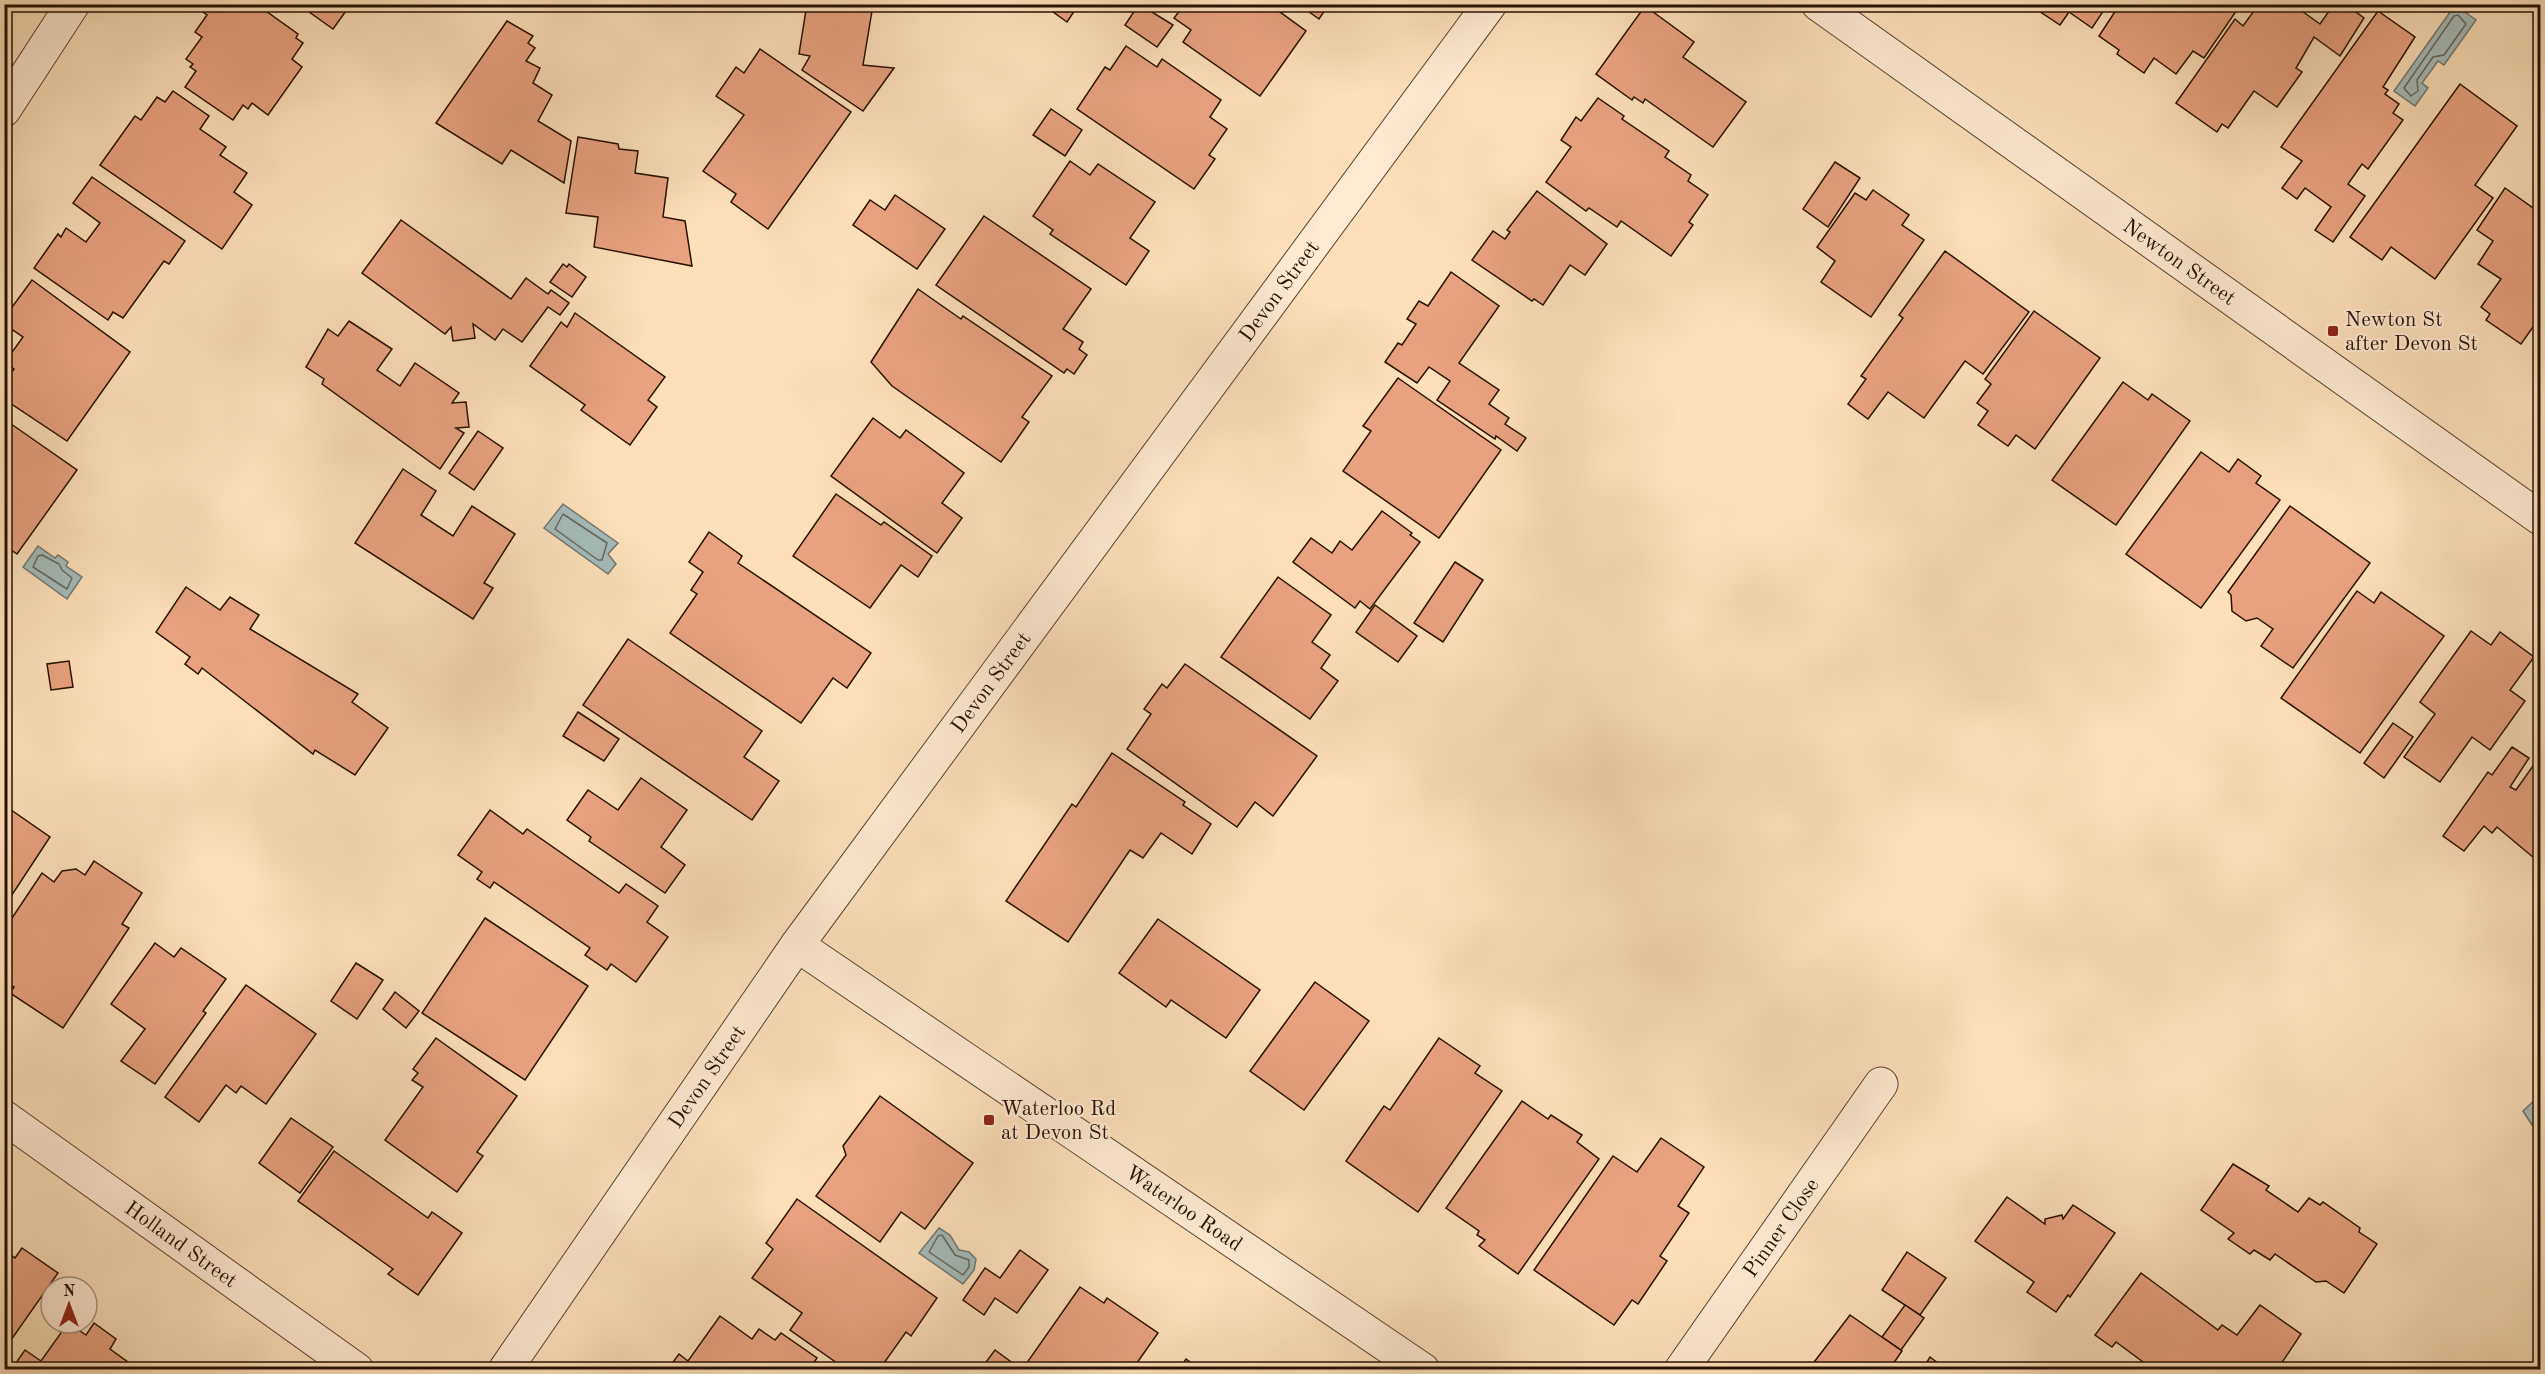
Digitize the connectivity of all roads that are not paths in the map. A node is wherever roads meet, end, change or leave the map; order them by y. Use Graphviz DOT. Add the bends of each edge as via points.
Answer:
graph roads {
  1 [pos="73,4"];
  2 [pos="1490,4"];
  3 [pos="1818,4"];
  4 [pos="13,75"];
  5 [pos="4,110"];
  6 [pos="2541,518"];
  7 [pos="797,945"];
  8 [pos="1881,1084"];
  9 [pos="4,1117"];
  10 [pos="357,1370"];
  11 [pos="504,1370"];
  12 [pos="1423,1370"];
  13 [pos="1681,1370"];
  1 -- 4 [label="street"];
  2 -- 7 [label="street, Devon Street"];
  3 -- 6 [label="street, Newton Street"];
  4 -- 5 [label="street"];
  7 -- 11 [label="street, Devon Street"];
  7 -- 12 [label="street, Waterloo Road"];
  8 -- 13 [label="street, Pinner Close"];
  9 -- 10 [label="street, Holland Street"];
}
